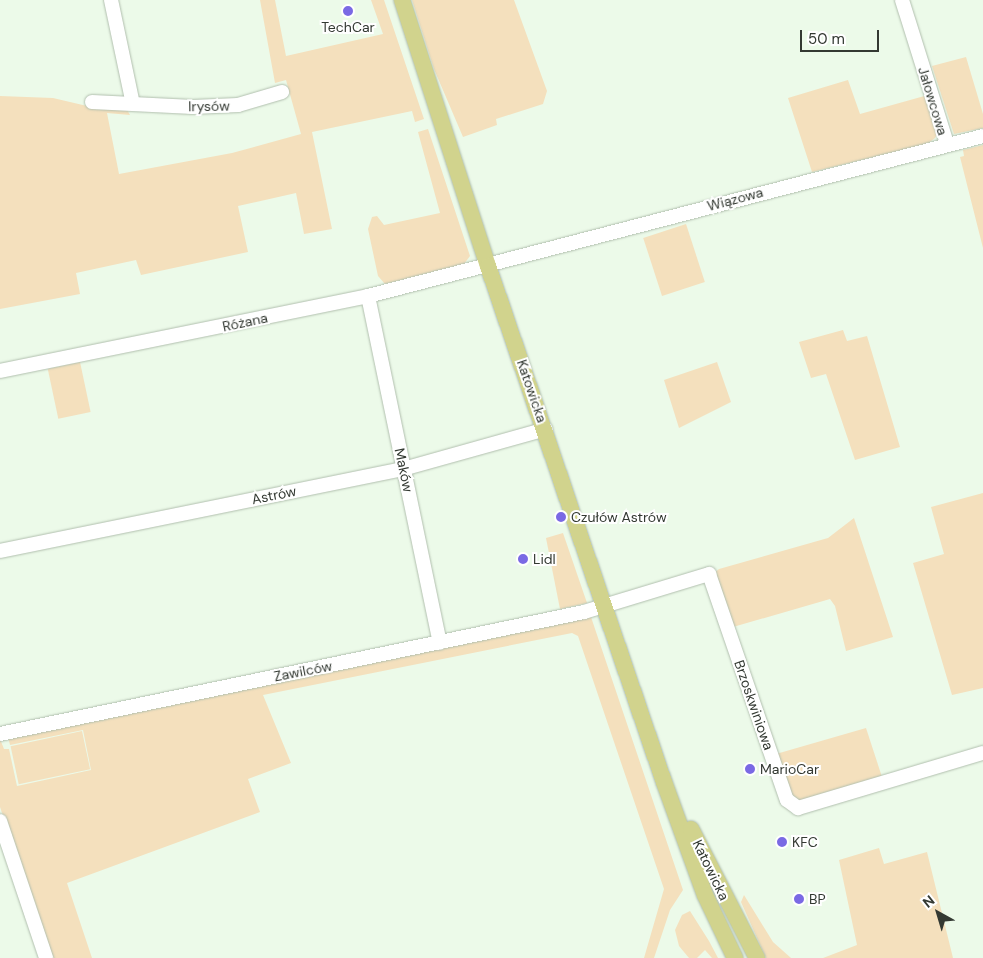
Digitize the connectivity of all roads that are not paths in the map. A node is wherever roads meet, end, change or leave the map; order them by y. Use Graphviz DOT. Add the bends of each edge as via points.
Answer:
graph roads {
  1 [pos="111,0"];
  2 [pos="402,0"];
  3 [pos="902,0"];
  4 [pos="282,92"];
  5 [pos="92,102"];
  6 [pos="133,104"];
  7 [pos="983,136"];
  8 [pos="947,144"];
  9 [pos="488,266"];
  10 [pos="368,296"];
  11 [pos="0,371"];
  12 [pos="546,429"];
  13 [pos="404,469"];
  14 [pos="0,551"];
  15 [pos="605,606"];
  16 [pos="440,643"];
  17 [pos="0,734"];
  18 [pos="983,753"];
  19 [pos="664,782"];
  20 [pos="0,821"];
  21 [pos="46,958"];
  22 [pos="735,958"];
  23 [pos="757,958"];
  1 -- 6 [label="street"];
  2 -- 9 [label="main road, Katowicka"];
  3 -- 8 [label="street, Jałowcowa"];
  4 -- 6 [label="street, Irysów" via="238,105"];
  5 -- 6 [label="street, Irysów"];
  7 -- 8 [label="street, Wiązowa"];
  8 -- 9 [label="street, Wiązowa"];
  9 -- 10 [label="street, Różana"];
  9 -- 12 [label="main road, Katowicka"];
  10 -- 11 [label="street, Różana"];
  10 -- 13 [label="street, Maków"];
  12 -- 13 [label="street, Astrów"];
  12 -- 15 [label="main road, Katowicka"];
  13 -- 14 [label="street, Astrów"];
  13 -- 16 [label="street, Maków"];
  15 -- 16 [label="street, Zawilców"];
  15 -- 18 [label="street, Brzoskwiniowa" via="708,574 787,800 798,808"];
  15 -- 19 [label="main road, Katowicka"];
  16 -- 17 [label="street, Zawilców"];
  19 -- 22 [label="main road, Katowicka" via="705,895"];
  19 -- 23 [label="main road, Katowicka"];
  20 -- 21 [label="street"];
}
